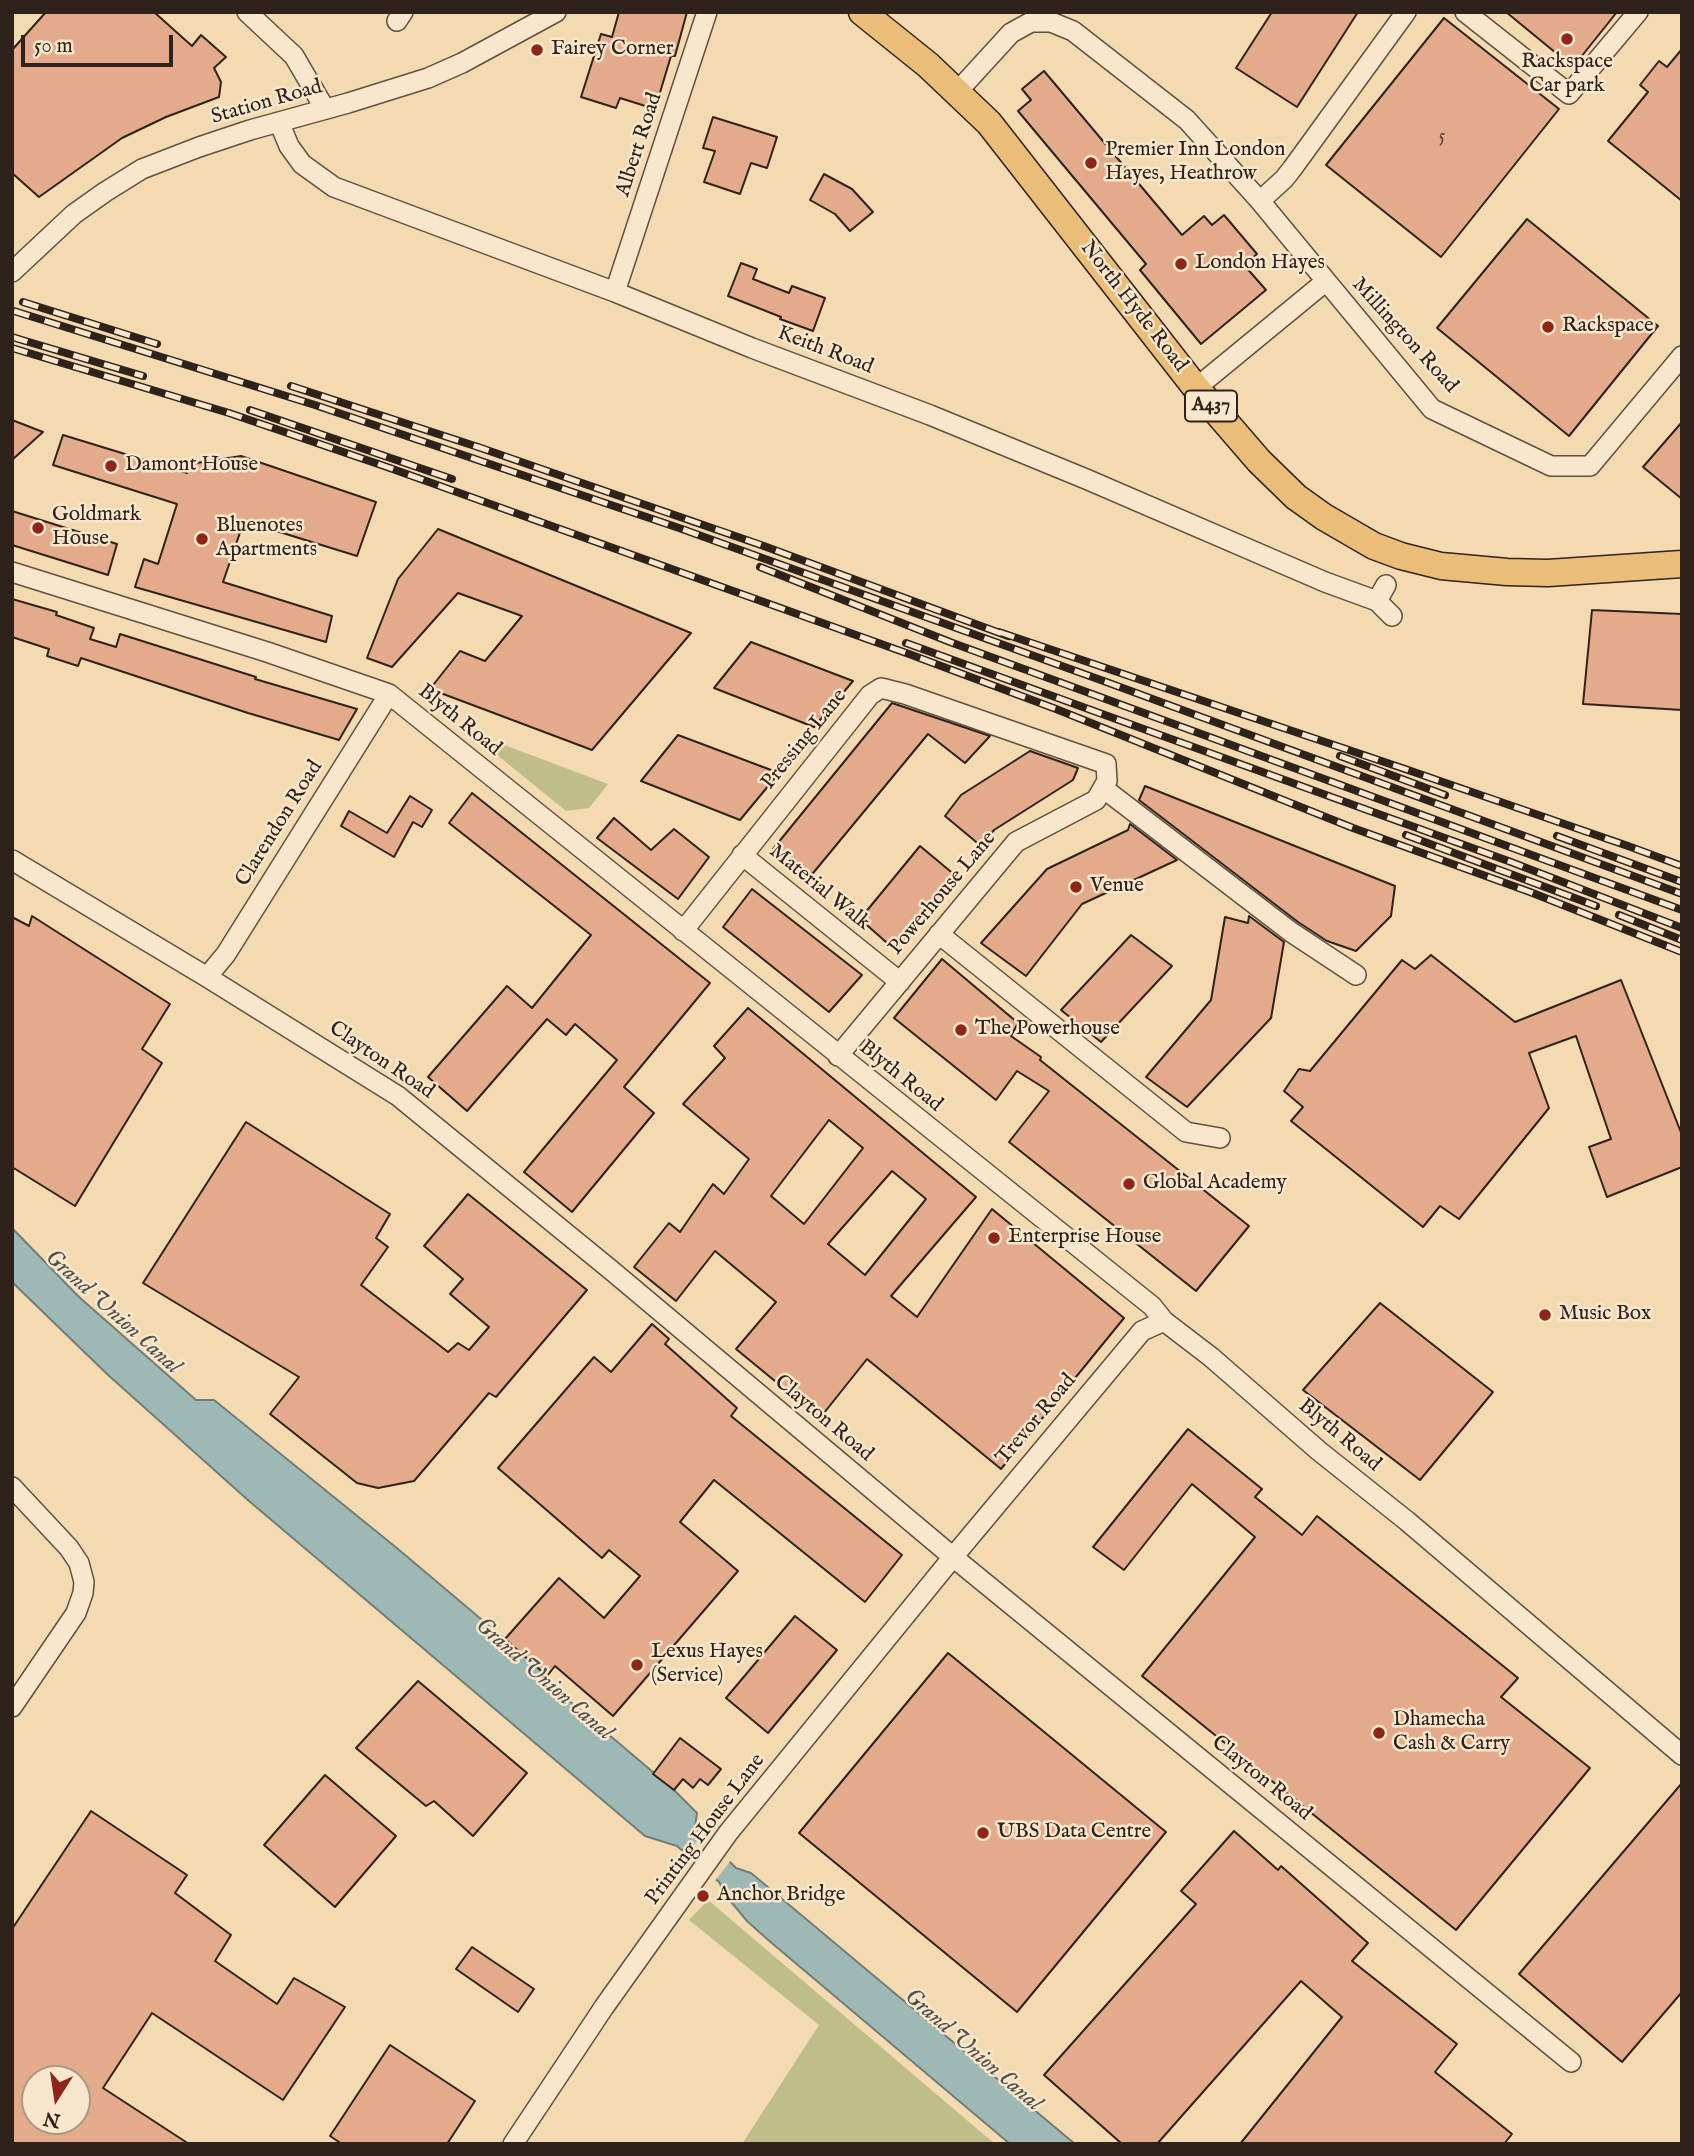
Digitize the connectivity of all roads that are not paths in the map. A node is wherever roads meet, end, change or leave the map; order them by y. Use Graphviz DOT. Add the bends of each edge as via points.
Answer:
graph roads {
  1 [pos="247,12"];
  2 [pos="556,12"];
  3 [pos="707,12"];
  4 [pos="862,12"];
  5 [pos="1406,12"];
  6 [pos="1465,12"];
  7 [pos="1638,12"];
  8 [pos="957,92"];
  9 [pos="325,109"];
  10 [pos="279,122"];
  11 [pos="1260,201"];
  12 [pos="12,272"];
  13 [pos="1325,282"];
  14 [pos="615,292"];
  15 [pos="1682,356"];
  16 [pos="1196,388"];
  17 [pos="1682,564"];
  18 [pos="12,572"];
  19 [pos="1392,616"];
  20 [pos="389,694"];
  21 [pos="1103,788"];
  22 [pos="742,855"];
  23 [pos="12,860"];
  24 [pos="683,931"];
  25 [pos="939,934"];
  26 [pos="1356,975"];
  27 [pos="207,977"];
  28 [pos="900,982"];
  29 [pos="838,1056"];
  30 [pos="1220,1138"];
  31 [pos="1164,1321"];
  32 [pos="12,1488"];
  33 [pos="953,1557"];
  34 [pos="12,1707"];
  35 [pos="1682,1755"];
  36 [pos="1571,2062"];
  37 [pos="513,2144"];
  1 -- 9 [label="street" via="294,56"];
  2 -- 9 [label="street, Station Road" via="428,78"];
  3 -- 14 [label="street, Albert Road"];
  4 -- 8 [label="main road, North Hyde Road / A437"];
  5 -- 11 [label="street" via="1284,179"];
  6 -- 7 [label="street" via="1569,94"];
  8 -- 11 [label="street, Millington Road" via="1011,33 1042,20 1062,25 1176,110"];
  8 -- 16 [label="main road, North Hyde Road / A437" via="998,133"];
  9 -- 10 [label="street, Station Road"];
  10 -- 12 [label="street, Station Road" via="142,169 75,214"];
  10 -- 14 [label="street, Keith Road" via="302,164 334,187"];
  11 -- 13 [label="street, Millington Road"];
  13 -- 15 [label="street, Millington Road" via="1432,409 1551,466 1590,466"];
  13 -- 16 [label="street, Millington Road"];
  14 -- 19 [label="street, Keith Road" via="954,425 1325,582 1382,593"];
  16 -- 17 [label="main road, North Hyde Road / A437" via="1296,497 1344,530 1392,553 1441,566 1507,572 1588,572"];
  18 -- 20 [label="street, Blyth Road"];
  20 -- 24 [label="street, Blyth Road"];
  20 -- 27 [label="street, Clarendon Road" via="226,954"];
  21 -- 22 [label="street, Pressing Lane" via="1106,764 881,688 870,695"];
  21 -- 25 [label="street, Powerhouse Lane" via="1096,800 1016,842"];
  21 -- 26 [label="street" via="1291,933"];
  22 -- 24 [label="street, Pressing Lane"];
  22 -- 28 [label="street, Material Walk"];
  23 -- 27 [label="street, Clayton Road"];
  24 -- 29 [label="street, Blyth Road"];
  25 -- 28 [label="street, Powerhouse Lane"];
  25 -- 30 [label="street" via="1186,1132"];
  27 -- 33 [label="street, Clayton Road" via="398,1096"];
  28 -- 29 [label="street, Powerhouse Lane"];
  29 -- 31 [label="street, Blyth Road" via="1152,1306"];
  31 -- 33 [label="street, Trevor Road" via="1142,1331"];
  31 -- 35 [label="street, Blyth Road"];
  32 -- 34 [label="street" via="75,1555 84,1582 76,1613"];
  33 -- 36 [label="street, Clayton Road"];
  33 -- 37 [label="street, Printing House Lane" via="728,1833"];
}
